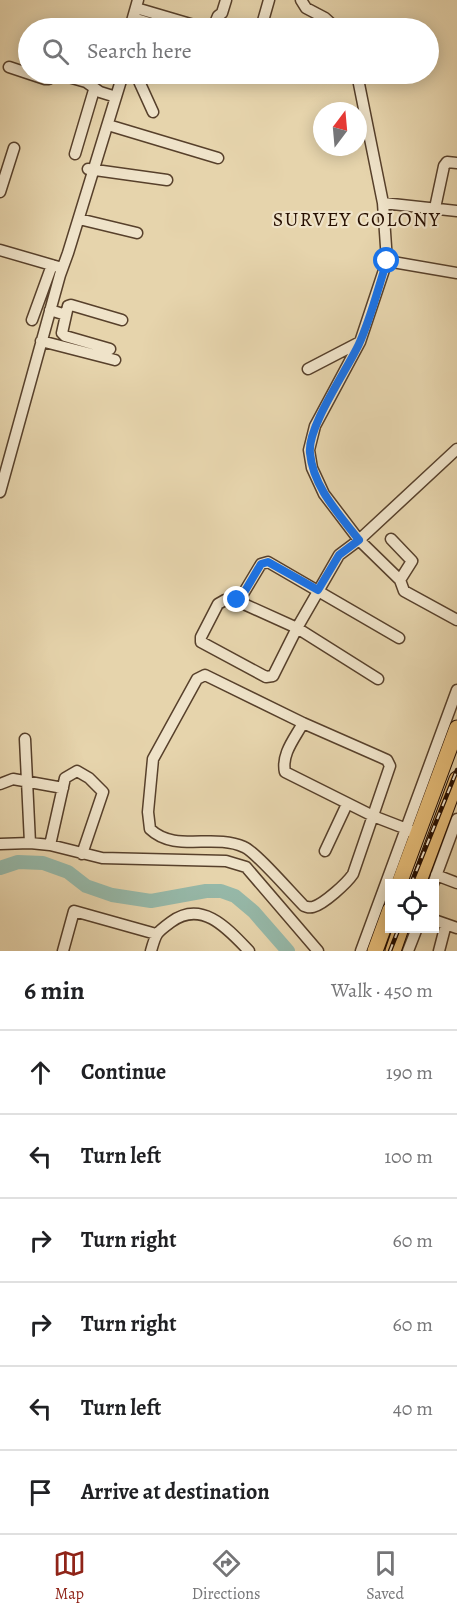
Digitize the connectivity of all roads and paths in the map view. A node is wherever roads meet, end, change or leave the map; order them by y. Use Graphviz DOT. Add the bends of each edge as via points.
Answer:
graph roads {
  1 [pos="154,0"];
  2 [pos="220,0"];
  3 [pos="226,0"];
  4 [pos="269,0"];
  5 [pos="301,0"];
  6 [pos="138,16"];
  7 [pos="218,16"];
  8 [pos="264,18"];
  9 [pos="326,18"];
  10 [pos="9,67"];
  11 [pos="18,70"];
  12 [pos="88,84"];
  13 [pos="115,84"];
  14 [pos="119,84"];
  15 [pos="140,84"];
  16 [pos="359,84"];
  17 [pos="94,90"];
  18 [pos="113,96"];
  19 [pos="153,112"];
  20 [pos="108,125"];
  21 [pos="14,148"];
  22 [pos="75,154"];
  23 [pos="219,158"];
  24 [pos="457,163"];
  25 [pos="91,170"];
  26 [pos="167,180"];
  27 [pos="0,192"];
  28 [pos="383,203"];
  29 [pos="435,208"];
  30 [pos="457,211"];
  31 [pos="79,219"];
  32 [pos="137,233"];
  33 [pos="0,250"];
  34 [pos="387,261"];
  35 [pos="57,266"];
  36 [pos="457,273"];
  37 [pos="50,310"];
  38 [pos="66,315"];
  39 [pos="32,320"];
  40 [pos="122,320"];
  41 [pos="41,341"];
  42 [pos="360,342"];
  43 [pos="110,349"];
  44 [pos="115,360"];
  45 [pos="308,369"];
  46 [pos="457,449"];
  47 [pos="0,492"];
  48 [pos="391,539"];
  49 [pos="359,540"];
  50 [pos="400,580"];
  51 [pos="318,590"];
  52 [pos="246,605"];
  53 [pos="457,620"];
  54 [pos="297,628"];
  55 [pos="399,638"];
  56 [pos="378,679"];
  57 [pos="457,690"];
  58 [pos="303,723"];
  59 [pos="457,729"];
  60 [pos="25,740"];
  61 [pos="28,781"];
  62 [pos="456,783"];
  63 [pos="0,784"];
  64 [pos="63,788"];
  65 [pos="346,804"];
  66 [pos="373,816"];
  67 [pos="457,819"];
  68 [pos="412,831"];
  69 [pos="30,843"];
  70 [pos="0,844"];
  71 [pos="51,845"];
  72 [pos="325,851"];
  73 [pos="82,854"];
  74 [pos="400,879"];
  75 [pos="420,879"];
  76 [pos="434,879"];
  77 [pos="439,880"];
  78 [pos="457,883"];
  79 [pos="385,924"];
  80 [pos="452,926"];
  81 [pos="399,933"];
  82 [pos="415,933"];
  83 [pos="156,934"];
  84 [pos="63,951"];
  85 [pos="151,951"];
  86 [pos="249,951"];
  87 [pos="318,951"];
  88 [pos="361,951"];
  89 [pos="375,951"];
  90 [pos="393,951"];
  91 [pos="408,951"];
  92 [pos="439,951"];
  1 -- 6 [label="street"];
  2 -- 7 [label="street"];
  3 -- 7 [label="street"];
  4 -- 8 [label="street"];
  5 -- 9 [label="street" via="306,8"];
  10 -- 11 [label="street"];
  12 -- 17 [label="street"];
  13 -- 18 [label="street"];
  14 -- 18 [label="street"];
  15 -- 19 [label="street"];
  16 -- 28 [label="street"];
  17 -- 18 [label="street"];
  17 -- 22 [label="street"];
  18 -- 20 [label="street"];
  18 -- 25 [label="street"];
  20 -- 23 [label="street"];
  20 -- 25 [label="street"];
  21 -- 27 [label="street"];
  24 -- 29 [label="street" via="447,162 444,166"];
  25 -- 26 [label="street"];
  25 -- 31 [label="street"];
  25 -- 35 [label="street"];
  28 -- 29 [label="street"];
  28 -- 34 [label="street"];
  29 -- 30 [label="street"];
  31 -- 32 [label="street"];
  31 -- 35 [label="street"];
  33 -- 35 [label="street"];
  34 -- 36 [label="street"];
  34 -- 42 [label="street"];
  35 -- 37 [label="street"];
  35 -- 39 [label="street"];
  37 -- 38 [label="street"];
  37 -- 41 [label="street"];
  38 -- 40 [label="street" via="71,305"];
  38 -- 43 [label="street" via="62,333 65,336"];
  41 -- 44 [label="street"];
  41 -- 47 [label="street"];
  42 -- 45 [label="street"];
  42 -- 49 [label="street" via="315,426 309,450 324,494"];
  46 -- 49 [label="street"];
  48 -- 50 [label="street" via="412,561"];
  49 -- 50 [label="street"];
  49 -- 51 [label="street" via="339,555"];
  50 -- 53 [label="street" via="404,591"];
  51 -- 54 [label="street"];
  51 -- 54 [label="street" via="264,562 240,599 218,604 201,642 270,678"];
  51 -- 55 [label="street"];
  52 -- 54 [label="street"];
  54 -- 56 [label="street"];
  57 -- 68 [label="street"];
  58 -- 65 [label="street" via="286,754 285,772"];
  58 -- 66 [label="street" via="387,760 390,766"];
  58 -- 66 [label="street" via="205,675 197,679 153,759 150,830 170,841 231,842 247,848 304,906 311,908 349,881"];
  59 -- 68 [label="highway"];
  60 -- 61 [label="street"];
  61 -- 63 [label="street" via="13,779"];
  61 -- 64 [label="street"];
  61 -- 69 [label="street"];
  62 -- 75 [label="highway"];
  64 -- 71 [label="street"];
  64 -- 73 [label="street" via="64,778 77,771 103,792"];
  65 -- 66 [label="street"];
  65 -- 72 [label="street"];
  66 -- 68 [label="street"];
  67 -- 76 [label="street"];
  68 -- 74 [label="highway"];
  68 -- 88 [label="street"];
  69 -- 70 [label="street"];
  69 -- 71 [label="street"];
  71 -- 73 [label="street"];
  73 -- 87 [label="street" via="102,858 226,861 246,867"];
  77 -- 78 [label="street"];
  79 -- 89 [label="highway"];
  80 -- 92 [label="street"];
  81 -- 90 [label="highway"];
  82 -- 91 [label="street"];
  83 -- 84 [label="street" via="74,911"];
  83 -- 85 [label="street"];
  83 -- 86 [label="street" via="181,915 198,914 215,920"];
}
